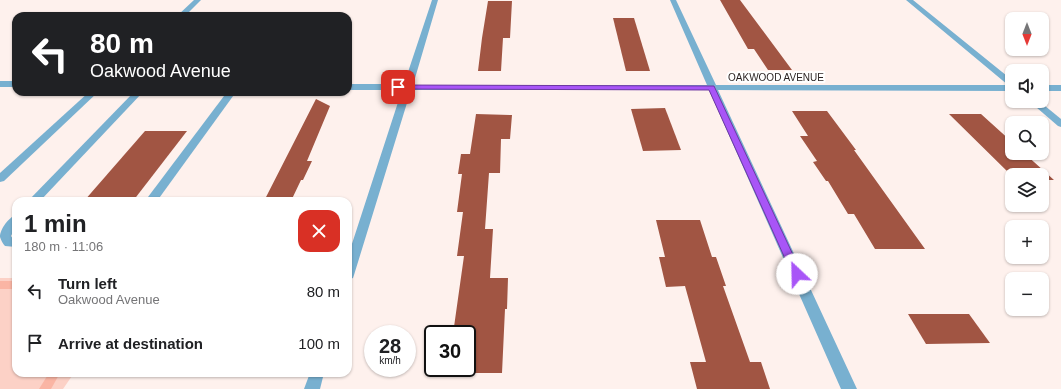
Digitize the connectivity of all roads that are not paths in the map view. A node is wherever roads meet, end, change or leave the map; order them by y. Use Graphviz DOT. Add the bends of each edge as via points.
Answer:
graph roads {
  1 [pos="198,0"];
  2 [pos="435,0"];
  3 [pos="673,0"];
  4 [pos="909,0"];
  5 [pos="185,12"];
  6 [pos="1005,78"];
  7 [pos="0,84"];
  8 [pos="12,84"];
  9 [pos="352,87"];
  10 [pos="407,87"];
  11 [pos="712,88"];
  12 [pos="1005,88"];
  13 [pos="1049,88"];
  14 [pos="1061,88"];
  15 [pos="90,96"];
  16 [pos="135,96"];
  17 [pos="229,96"];
  18 [pos="1042,108"];
  19 [pos="1061,124"];
  20 [pos="0,179"];
  21 [pos="38,197"];
  22 [pos="154,197"];
  23 [pos="12,223"];
  24 [pos="12,243"];
  25 [pos="352,262"];
  26 [pos="316,377"];
  27 [pos="312,389"];
  28 [pos="849,389"];
  1 -- 5 [label="street"];
  2 -- 10 [label="street"];
  3 -- 11 [label="street"];
  4 -- 6 [label="street"];
  7 -- 8 [label="street"];
  9 -- 10 [label="street, OAKWOOD AVENUE"];
  10 -- 11 [label="street, OAKWOOD AVENUE"];
  10 -- 25 [label="street"];
  11 -- 12 [label="street, OAKWOOD AVENUE"];
  11 -- 28 [label="street"];
  13 -- 14 [label="street"];
  15 -- 20 [label="street"];
  16 -- 21 [label="street"];
  17 -- 22 [label="street"];
  18 -- 19 [label="street"];
  23 -- 24 [label="street" via="5,236 9,243"];
  26 -- 27 [label="street"];
}
